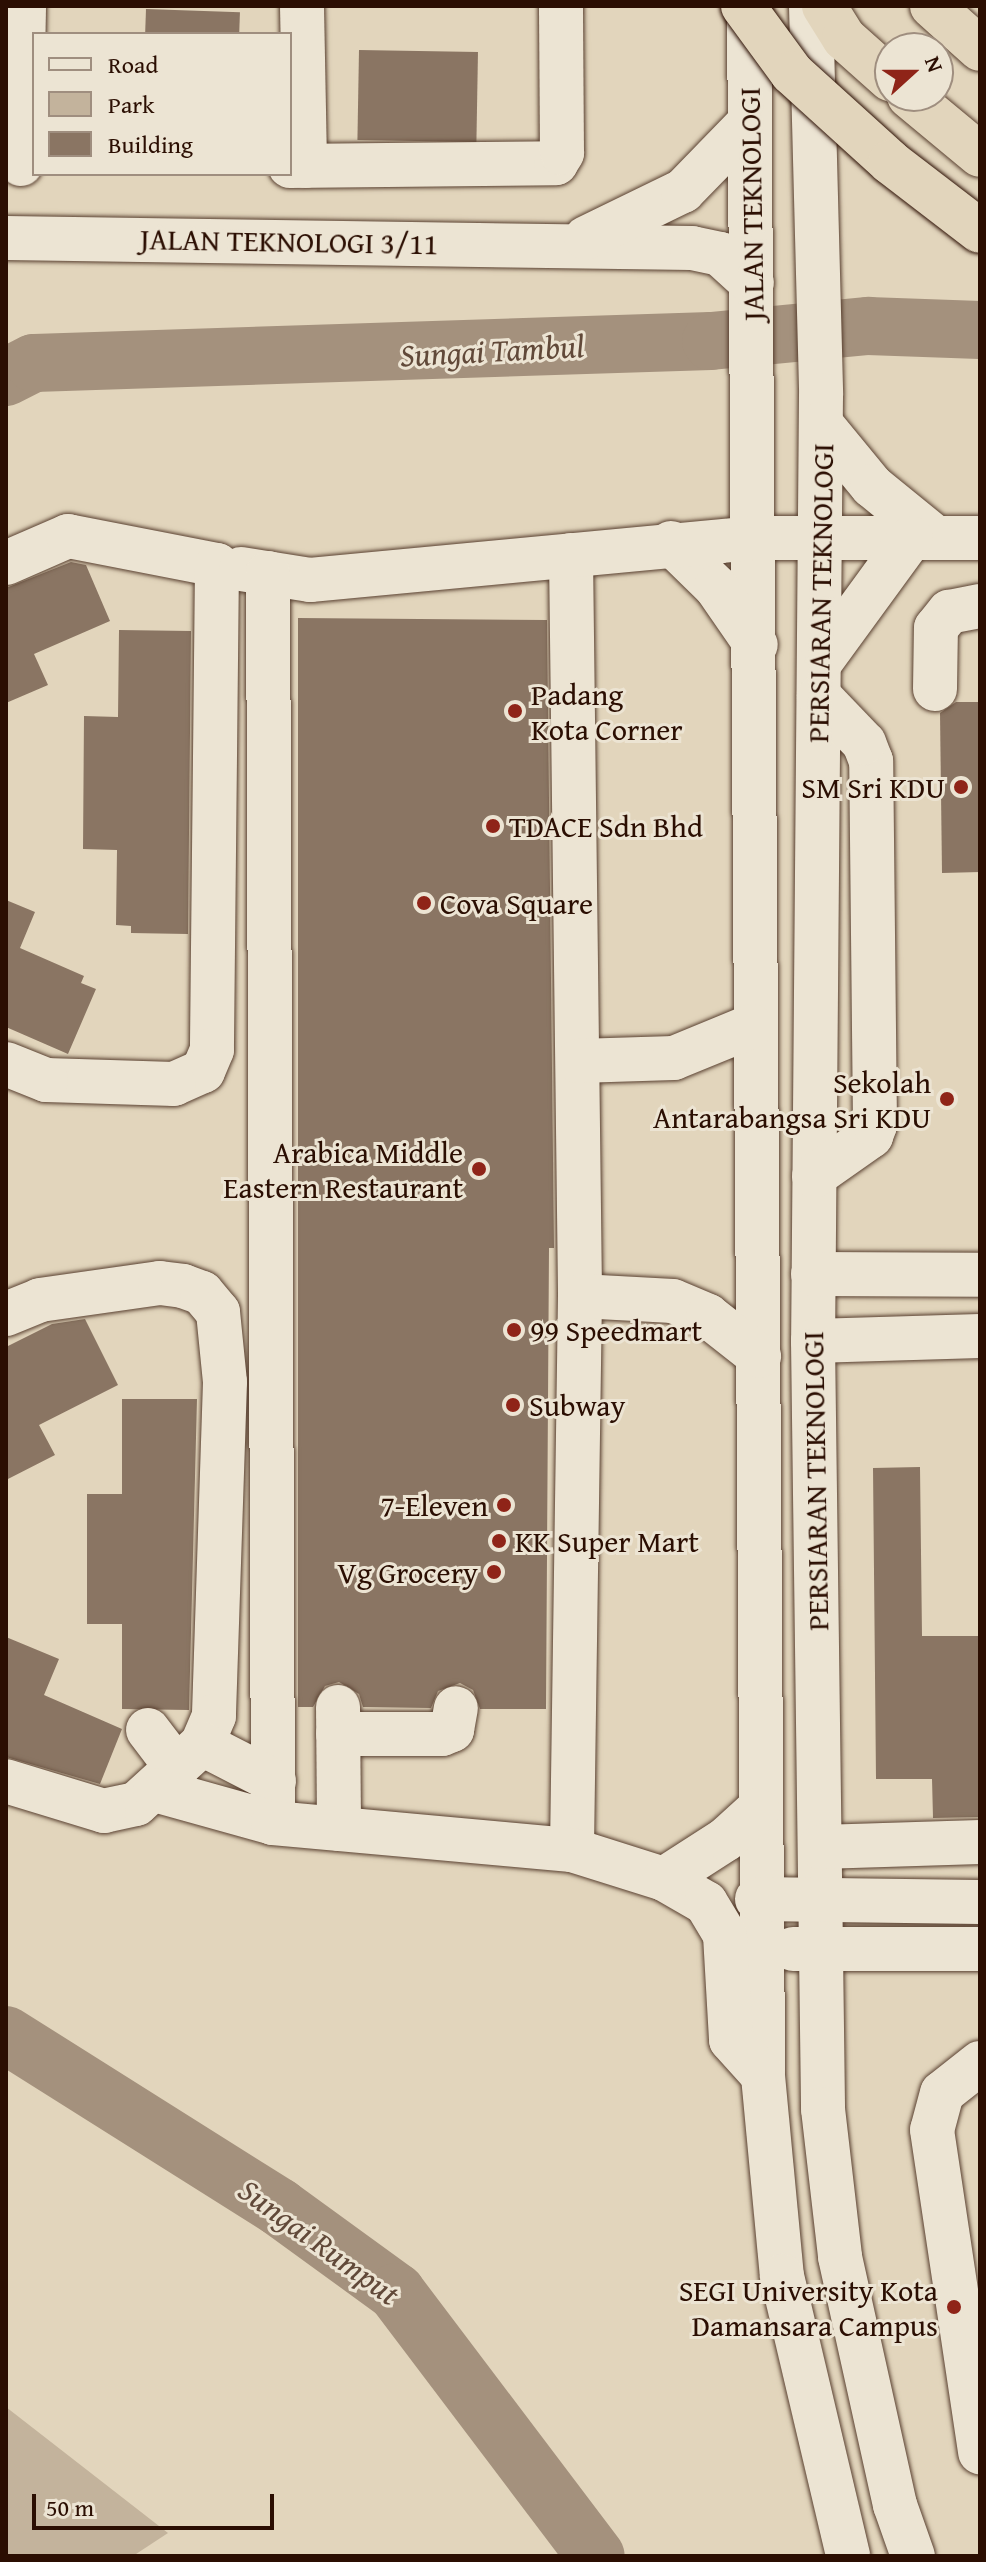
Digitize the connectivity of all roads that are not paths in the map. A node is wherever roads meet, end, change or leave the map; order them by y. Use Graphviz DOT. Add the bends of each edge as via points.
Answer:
graph roads {
  1 [pos="24,6"];
  2 [pos="302,6"];
  3 [pos="561,6"];
  4 [pos="746,6"];
  5 [pos="811,6"];
  6 [pos="824,6"];
  7 [pos="874,65"];
  8 [pos="928,112"];
  9 [pos="750,122"];
  10 [pos="980,155"];
  11 [pos="20,164"];
  12 [pos="298,166"];
  13 [pos="980,231"];
  14 [pos="6,238"];
  15 [pos="573,244"];
  16 [pos="753,291"];
  17 [pos="754,402"];
  18 [pos="821,410"];
  19 [pos="821,537"];
  20 [pos="755,538"];
  21 [pos="924,538"];
  22 [pos="980,538"];
  23 [pos="671,543"];
  24 [pos="571,555"];
  25 [pos="6,563"];
  26 [pos="217,565"];
  27 [pos="268,573"];
  28 [pos="980,606"];
  29 [pos="756,645"];
  30 [pos="819,680"];
  31 [pos="935,689"];
  32 [pos="752,1026"];
  33 [pos="578,1061"];
  34 [pos="6,1064"];
  35 [pos="814,1176"];
  36 [pos="813,1274"];
  37 [pos="980,1275"];
  38 [pos="580,1296"];
  39 [pos="6,1314"];
  40 [pos="980,1336"];
  41 [pos="813,1341"];
  42 [pos="759,1356"];
  43 [pos="456,1708"];
  44 [pos="148,1730"];
  45 [pos="178,1767"];
  46 [pos="6,1781"];
  47 [pos="274,1802"];
  48 [pos="758,1810"];
  49 [pos="339,1829"];
  50 [pos="980,1842"];
  51 [pos="820,1847"];
  52 [pos="572,1850"];
  53 [pos="664,1879"];
  54 [pos="757,1899"];
  55 [pos="820,1900"];
  56 [pos="980,1902"];
  57 [pos="758,1949"];
  58 [pos="821,1949"];
  59 [pos="980,1949"];
  60 [pos="980,2063"];
  61 [pos="763,2076"];
  62 [pos="980,2452"];
  63 [pos="848,2556"];
  64 [pos="913,2556"];
  1 -- 11 [label="street"];
  2 -- 12 [label="street"];
  3 -- 12 [label="street" via="562,153 556,163"];
  4 -- 9 [label="street, JALAN TEKNOLOGI"];
  4 -- 13 [label="highway, bridge" via="792,73 890,162"];
  5 -- 18 [label="street"];
  6 -- 7 [label="highway" via="844,38"];
  8 -- 10 [label="highway"];
  9 -- 15 [label="street" via="683,191"];
  9 -- 16 [label="street, JALAN TEKNOLOGI"];
  14 -- 15 [label="street, JALAN TEKNOLOGI 3/11"];
  15 -- 16 [label="street, JALAN TEKNOLOGI 3/11" via="705,249 720,254"];
  16 -- 17 [label="street, JALAN TEKNOLOGI"];
  17 -- 20 [label="street, PERSIARAN TEKNOLOGI"];
  18 -- 19 [label="street, PERSIARAN TEKNOLOGI"];
  18 -- 21 [label="street" via="872,486"];
  19 -- 20 [label="street"];
  19 -- 21 [label="street"];
  19 -- 30 [label="street, PERSIARAN TEKNOLOGI"];
  20 -- 23 [label="street"];
  20 -- 29 [label="street, PERSIARAN TEKNOLOGI"];
  21 -- 22 [label="street"];
  21 -- 30 [label="street"];
  23 -- 24 [label="street"];
  23 -- 29 [label="street" via="716,587"];
  24 -- 27 [label="street" via="310,580"];
  24 -- 33 [label="street"];
  25 -- 26 [label="street" via="68,536"];
  26 -- 27 [label="street"];
  26 -- 34 [label="street" via="212,1050 203,1071 174,1084 46,1080"];
  27 -- 47 [label="street"];
  28 -- 31 [label="street" via="949,612 936,628"];
  29 -- 32 [label="street, PERSIARAN TEKNOLOGI"];
  30 -- 35 [label="street, PERSIARAN TEKNOLOGI"];
  30 -- 35 [label="street" via="871,761 875,1125 871,1136"];
  32 -- 33 [label="street" via="674,1058"];
  32 -- 42 [label="street, PERSIARAN TEKNOLOGI"];
  33 -- 38 [label="street"];
  35 -- 36 [label="street, PERSIARAN TEKNOLOGI"];
  36 -- 37 [label="street"];
  36 -- 41 [label="street, PERSIARAN TEKNOLOGI"];
  38 -- 42 [label="street" via="673,1301 708,1316"];
  38 -- 52 [label="street"];
  39 -- 45 [label="street" via="40,1300 160,1283 202,1293 218,1312 225,1382 214,1716"];
  40 -- 41 [label="street"];
  41 -- 51 [label="street, PERSIARAN TEKNOLOGI"];
  42 -- 48 [label="street, PERSIARAN TEKNOLOGI"];
  43 -- 49 [label="street" via="452,1730 442,1734 338,1720"];
  44 -- 45 [label="street"];
  45 -- 46 [label="street" via="136,1804 104,1811"];
  45 -- 47 [label="street"];
  45 -- 47 [label="street"];
  47 -- 49 [label="street"];
  48 -- 53 [label="street" via="726,1839"];
  48 -- 54 [label="street, PERSIARAN TEKNOLOGI"];
  49 -- 52 [label="street"];
  50 -- 51 [label="street"];
  51 -- 55 [label="street, PERSIARAN TEKNOLOGI"];
  52 -- 53 [label="street"];
  53 -- 61 [label="street" via="706,1903 725,1935 731,2040"];
  54 -- 55 [label="street"];
  54 -- 57 [label="street, PERSIARAN TEKNOLOGI"];
  55 -- 56 [label="street"];
  55 -- 58 [label="street, PERSIARAN TEKNOLOGI"];
  57 -- 58 [label="street"];
  57 -- 61 [label="street, PERSIARAN TEKNOLOGI"];
  58 -- 59 [label="street"];
  58 -- 64 [label="street, PERSIARAN TEKNOLOGI" via="823,2109 840,2257 895,2505"];
  60 -- 62 [label="street" via="942,2093 932,2130"];
  61 -- 63 [label="street, PERSIARAN TEKNOLOGI" via="782,2276"];
}
